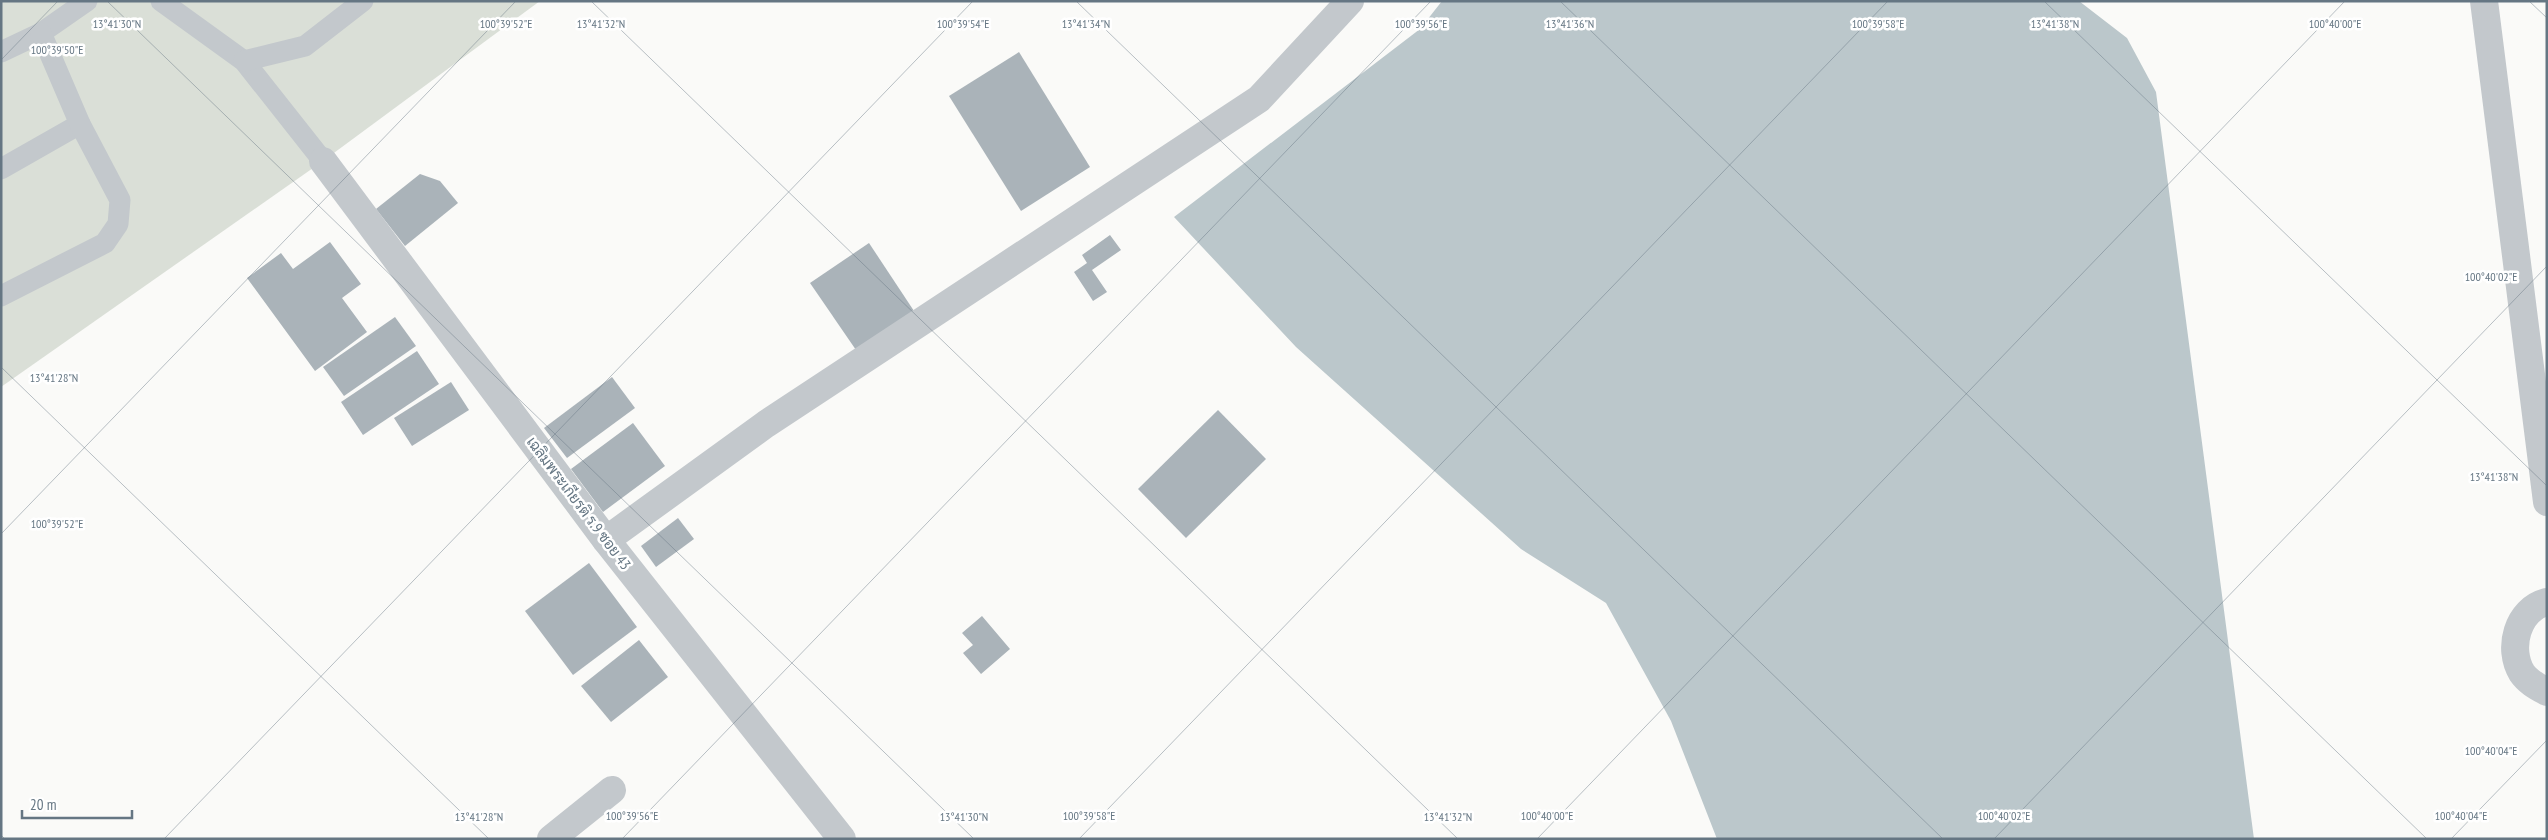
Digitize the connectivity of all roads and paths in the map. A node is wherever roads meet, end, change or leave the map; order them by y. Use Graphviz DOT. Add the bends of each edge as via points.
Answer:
graph roads {
  1 [pos="87,1"];
  2 [pos="161,1"];
  3 [pos="363,1"];
  4 [pos="1350,1"];
  5 [pos="2484,1"];
  6 [pos="41,33"];
  7 [pos="1,52"];
  8 [pos="244,61"];
  9 [pos="80,124"];
  10 [pos="323,161"];
  11 [pos="1,169"];
  12 [pos="1,296"];
  13 [pos="2547,502"];
  14 [pos="606,540"];
  15 [pos="2547,602"];
  16 [pos="2547,692"];
  17 [pos="612,790"];
  18 [pos="551,839"];
  19 [pos="842,839"];
  1 -- 6 [label="lane"];
  2 -- 8 [label="lane"];
  3 -- 8 [label="lane" via="304,46"];
  4 -- 14 [label="street" via="1259,99 766,424"];
  5 -- 13 [label="street"];
  6 -- 7 [label="lane"];
  6 -- 9 [label="lane"];
  8 -- 10 [label="lane"];
  9 -- 11 [label="lane"];
  9 -- 12 [label="lane" via="120,200 118,224 105,243"];
  10 -- 14 [label="street, เฉลิมพระเกียรติ ร.9 ซอย 43"];
  14 -- 19 [label="street, เฉลิมพระเกียรติ ร.9 ซอย 43"];
  15 -- 16 [label="street" via="2529,612 2519,626 2515,641 2516,658 2522,673"];
  17 -- 18 [label="street"];
}
